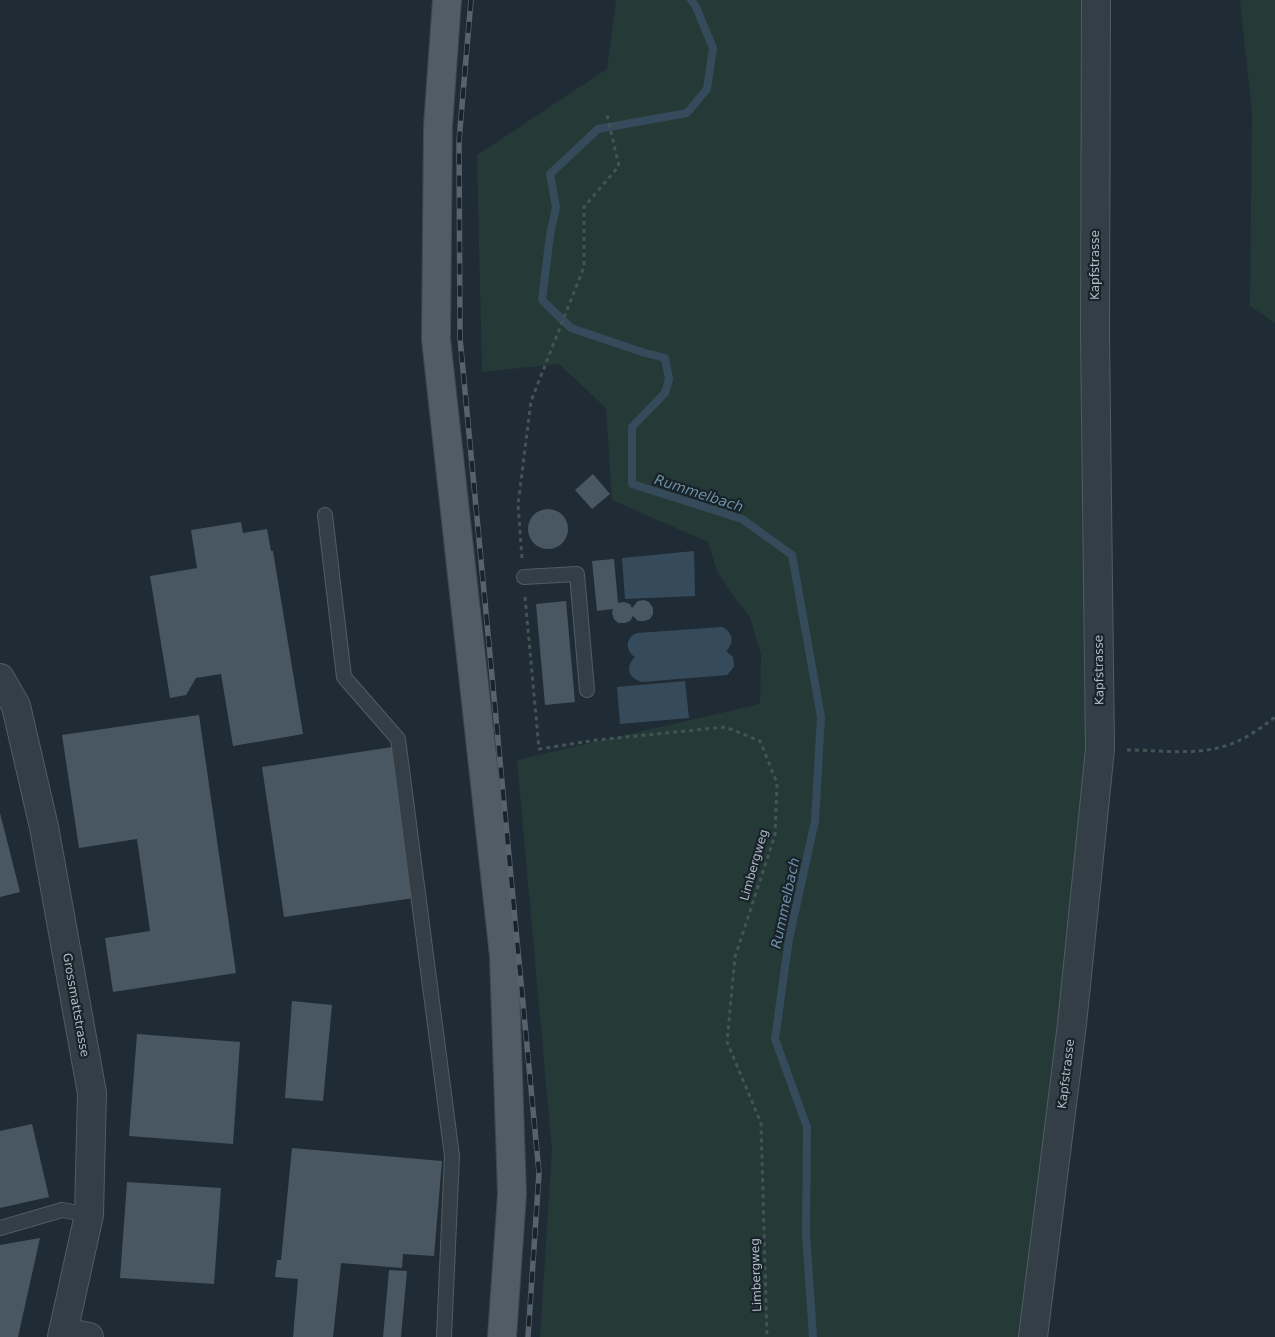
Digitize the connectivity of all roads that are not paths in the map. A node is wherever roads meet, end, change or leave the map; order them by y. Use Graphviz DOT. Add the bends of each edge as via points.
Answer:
graph roads {
  1 [pos="447,0"];
  2 [pos="1096,0"];
  3 [pos="325,515"];
  4 [pos="524,577"];
  5 [pos="0,678"];
  6 [pos="588,690"];
  7 [pos="89,1215"];
  8 [pos="0,1228"];
  9 [pos="72,1335"];
  10 [pos="444,1337"];
  11 [pos="502,1337"];
  12 [pos="1033,1337"];
  1 -- 11 [label="main road" via="438,126 436,339 504,956 512,1194"];
  2 -- 12 [label="street, Kapfstrasse" via="1095,335 1100,749 1071,1034"];
  3 -- 10 [label="lane" via="344,677 398,739 452,1156"];
  4 -- 6 [label="lane" via="577,574"];
  5 -- 7 [label="street, Grossmattstrasse" via="16,706 44,827 92,1093"];
  7 -- 8 [label="lane" via="62,1210"];
  7 -- 9 [label="street, Grossmattstrasse"];
}
